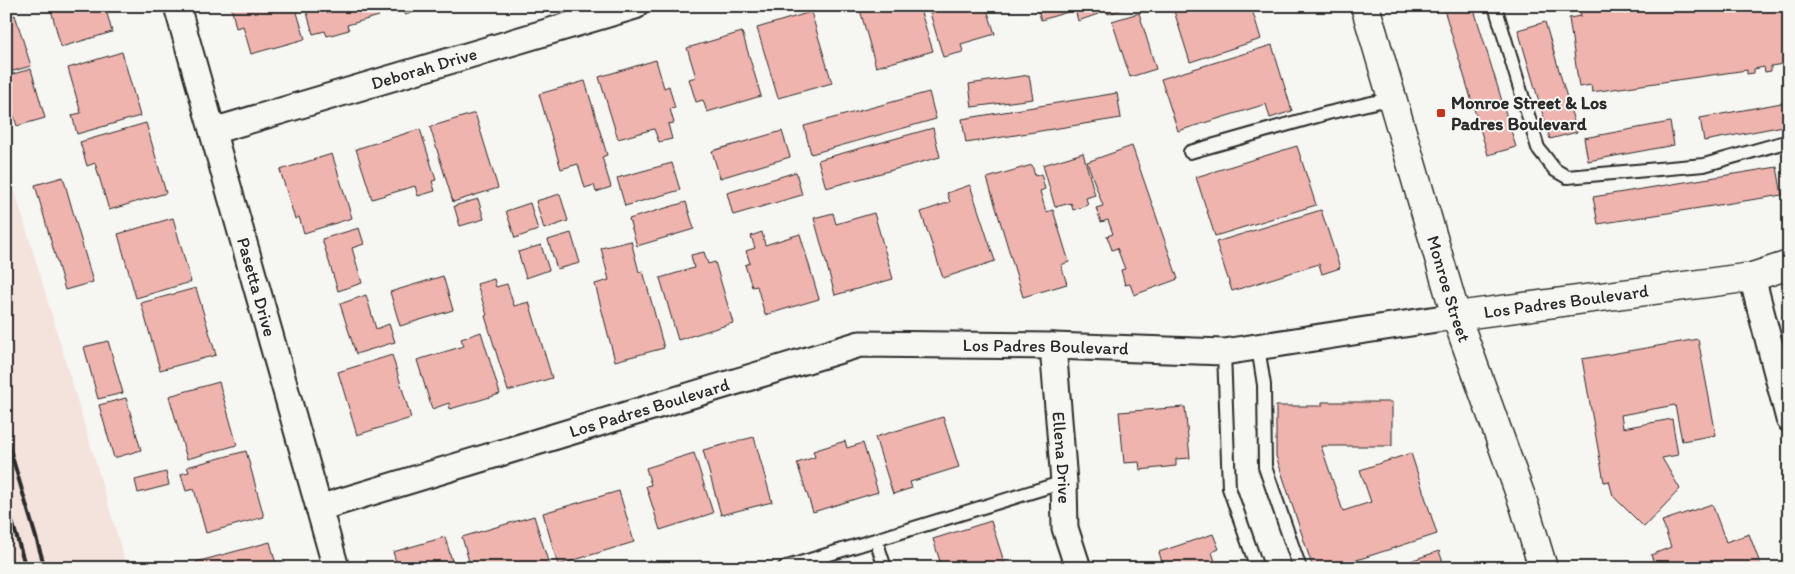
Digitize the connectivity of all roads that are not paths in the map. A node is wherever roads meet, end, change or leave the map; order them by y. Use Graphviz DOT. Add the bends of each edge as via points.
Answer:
graph roads {
  1 [pos="177,6"];
  2 [pos="635,6"];
  3 [pos="1365,6"];
  4 [pos="1495,6"];
  5 [pos="1393,98"];
  6 [pos="214,131"];
  7 [pos="1789,141"];
  8 [pos="1190,152"];
  9 [pos="1789,265"];
  10 [pos="1752,277"];
  11 [pos="1456,316"];
  12 [pos="1053,346"];
  13 [pos="1258,347"];
  14 [pos="1224,352"];
  15 [pos="1789,418"];
  16 [pos="1064,482"];
  17 [pos="319,508"];
  18 [pos="876,540"];
  19 [pos="336,568"];
  20 [pos="784,568"];
  21 [pos="885,568"];
  22 [pos="1078,568"];
  23 [pos="1257,568"];
  24 [pos="1300,568"];
  25 [pos="1543,568"];
  1 -- 6 [label="street, Pasetta Drive"];
  2 -- 6 [label="street, Deborah Drive"];
  3 -- 5 [label="main road, Monroe Street"];
  4 -- 7 [label="lane" via="1538,148 1556,170 1567,177 1704,165"];
  5 -- 8 [label="lane"];
  5 -- 11 [label="main road, Monroe Street"];
  6 -- 17 [label="street, Pasetta Drive"];
  9 -- 10 [label="main road, Los Padres Boulevard"];
  10 -- 11 [label="main road, Los Padres Boulevard"];
  10 -- 15 [label="street"];
  11 -- 13 [label="street, Los Padres Boulevard"];
  11 -- 25 [label="main road, Monroe Street"];
  12 -- 14 [label="street, Los Padres Boulevard"];
  12 -- 16 [label="street, Ellena Drive"];
  12 -- 17 [label="street, Los Padres Boulevard" via="860,344"];
  13 -- 14 [label="street, Los Padres Boulevard"];
  13 -- 24 [label="lane" via="1264,385 1265,467"];
  14 -- 23 [label="lane" via="1229,488"];
  16 -- 18 [label="lane"];
  16 -- 22 [label="street, Ellena Drive" via="1065,528"];
  17 -- 19 [label="street, Pasetta Drive"];
  18 -- 20 [label="lane"];
  18 -- 21 [label="lane"];
}
